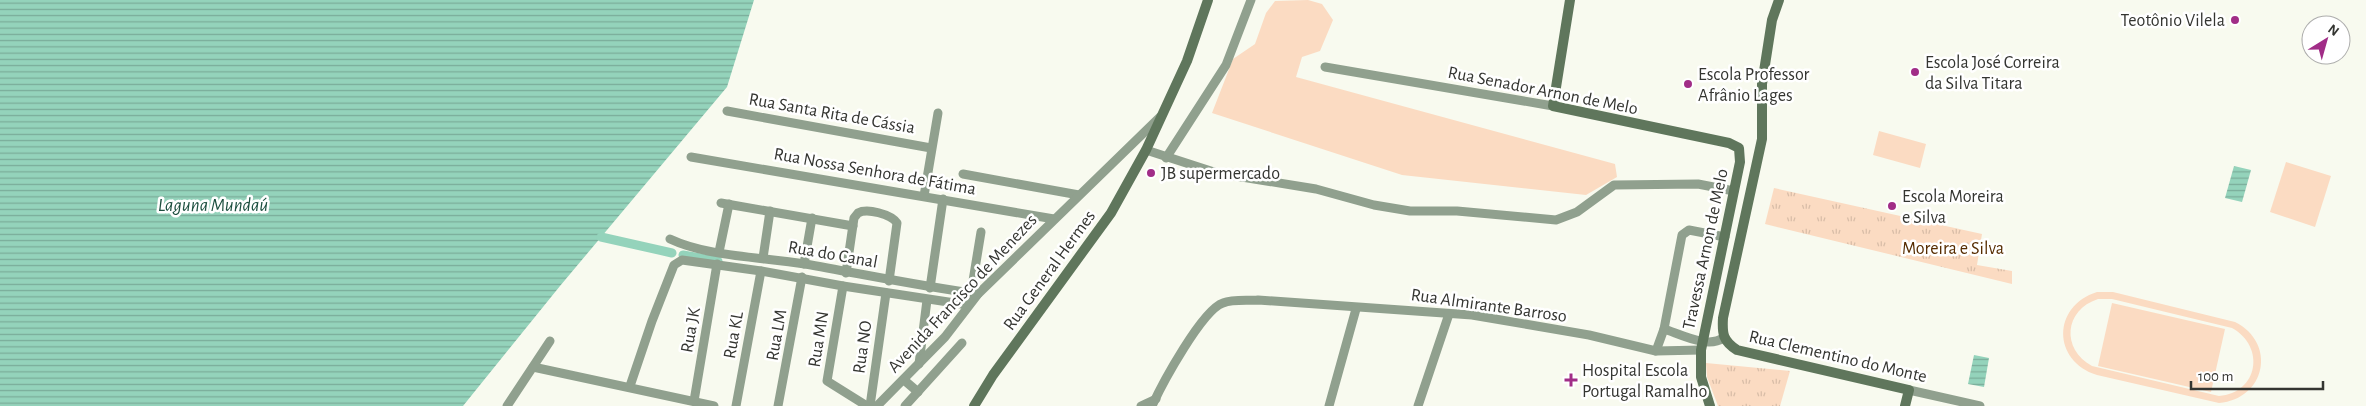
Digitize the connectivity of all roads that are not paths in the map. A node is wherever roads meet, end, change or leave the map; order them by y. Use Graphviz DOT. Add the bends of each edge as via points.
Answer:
graph roads {
  1 [pos="1208,0"];
  2 [pos="1251,0"];
  3 [pos="1570,0"];
  4 [pos="1779,0"];
  5 [pos="1325,67"];
  6 [pos="1553,106"];
  7 [pos="727,111"];
  8 [pos="938,113"];
  9 [pos="1160,117"];
  10 [pos="1135,139"];
  11 [pos="1147,147"];
  12 [pos="931,148"];
  13 [pos="691,157"];
  14 [pos="1166,158"];
  15 [pos="1740,162"];
  16 [pos="963,174"];
  17 [pos="1734,191"];
  18 [pos="1079,194"];
  19 [pos="924,196"];
  20 [pos="943,199"];
  21 [pos="770,210"];
  22 [pos="812,218"];
  23 [pos="1054,219"];
  24 [pos="853,226"];
  25 [pos="981,232"];
  26 [pos="1725,237"];
  27 [pos="670,239"];
  28 [pos="719,252"];
  29 [pos="762,258"];
  30 [pos="718,264"];
  31 [pos="804,264"];
  32 [pos="761,270"];
  33 [pos="846,273"];
  34 [pos="802,277"];
  35 [pos="889,281"];
  36 [pos="843,286"];
  37 [pos="930,288"];
  38 [pos="886,293"];
  39 [pos="974,294"];
  40 [pos="927,300"];
  41 [pos="968,305"];
  42 [pos="1356,309"];
  43 [pos="1449,314"];
  44 [pos="1664,329"];
  45 [pos="1723,338"];
  46 [pos="550,341"];
  47 [pos="962,343"];
  48 [pos="1702,346"];
  49 [pos="1656,351"];
  50 [pos="919,365"];
  51 [pos="533,367"];
  52 [pos="904,380"];
  53 [pos="630,386"];
  54 [pos="1909,390"];
  55 [pos="918,392"];
  56 [pos="694,401"];
  57 [pos="779,402"];
  58 [pos="1154,402"];
  59 [pos="507,406"];
  60 [pos="714,406"];
  61 [pos="736,406"];
  62 [pos="869,406"];
  63 [pos="877,406"];
  64 [pos="905,406"];
  65 [pos="974,406"];
  66 [pos="1141,406"];
  67 [pos="1329,406"];
  68 [pos="1418,406"];
  69 [pos="1710,406"];
  70 [pos="1905,406"];
  71 [pos="1980,406"];
  1 -- 9 [label="street, Rua General Hermes" via="1187,61"];
  2 -- 14 [label="street" via="1226,65"];
  3 -- 6 [label="street"];
  4 -- 45 [label="street" via="1772,20 1762,84 1762,139 1723,318"];
  5 -- 6 [label="street, Rua Senador Arnon de Melo"];
  6 -- 15 [label="street, Rua Senador Arnon de Melo" via="1730,143 1739,148"];
  7 -- 12 [label="street, Rua Santa Rita de Cássia"];
  8 -- 12 [label="street"];
  9 -- 10 [label="street, Avenida Francisco de Menezes"];
  9 -- 11 [label="street, Rua General Hermes"];
  10 -- 11 [label="street"];
  10 -- 18 [label="street, Avenida Francisco de Menezes"];
  11 -- 14 [label="street"];
  11 -- 65 [label="street, Rua General Hermes" via="1111,213"];
  12 -- 19 [label="street"];
  13 -- 19 [label="street, Rua Nossa Senhora de Fátima"];
  14 -- 17 [label="street" via="1226,175 1316,189 1394,209 1457,211 1544,220 1562,219 1577,212 1611,186 1698,184"];
  15 -- 17 [label="street, Travessa Arnon de Melo"];
  16 -- 18 [label="street"];
  17 -- 26 [label="street, Travessa Arnon de Melo"];
  18 -- 23 [label="street, Avenida Francisco de Menezes"];
  19 -- 20 [label="street, Rua Nossa Senhora de Fátima"];
  20 -- 23 [label="street, Rua Nossa Senhora de Fátima"];
  20 -- 37 [label="street"];
  21 -- 22 [label="street"];
  21 -- 28 [label="street" via="725,204"];
  21 -- 29 [label="street"];
  22 -- 24 [label="street"];
  22 -- 31 [label="street"];
  23 -- 39 [label="street, Avenida Francisco de Menezes" via="1012,263"];
  24 -- 33 [label="street"];
  24 -- 35 [label="street" via="855,215 866,211 895,220 898,226"];
  25 -- 39 [label="street"];
  26 -- 44 [label="street" via="1689,230 1682,235"];
  26 -- 48 [label="street, Travessa Arnon de Melo"];
  27 -- 28 [label="street, Rua do Canal" via="682,245"];
  28 -- 29 [label="street, Rua do Canal"];
  29 -- 31 [label="street, Rua do Canal"];
  30 -- 32 [label="street, Rua do Canal"];
  30 -- 53 [label="street, Rua do Canal" via="682,260 674,265"];
  30 -- 56 [label="street, Rua JK"];
  31 -- 33 [label="street, Rua do Canal"];
  32 -- 34 [label="street, Rua do Canal"];
  32 -- 61 [label="street, Rua KL"];
  33 -- 35 [label="street, Rua do Canal"];
  34 -- 36 [label="street, Rua do Canal"];
  34 -- 57 [label="street, Rua LM"];
  35 -- 37 [label="street, Rua do Canal"];
  36 -- 38 [label="street, Rua do Canal"];
  36 -- 62 [label="street, Rua MN" via="827,381"];
  37 -- 39 [label="street, Rua do Canal"];
  38 -- 40 [label="street, Rua do Canal"];
  38 -- 62 [label="street, Rua NO"];
  39 -- 41 [label="street, Avenida Francisco de Menezes"];
  40 -- 41 [label="street, Rua do Canal"];
  40 -- 50 [label="street"];
  41 -- 50 [label="street, Avenida Francisco de Menezes"];
  42 -- 43 [label="street, Rua Almirante Barroso"];
  42 -- 58 [label="street, Rua Almirante Barroso" via="1258,300 1223,303 1207,316 1172,368"];
  42 -- 67 [label="street"];
  43 -- 49 [label="street, Rua Almirante Barroso" via="1550,328"];
  43 -- 68 [label="street"];
  44 -- 48 [label="street, Rua Clementino do Monte"];
  44 -- 49 [label="street"];
  45 -- 48 [label="street, Rua Clementino do Monte"];
  45 -- 54 [label="street, Rua Clementino do Monte" via="1737,350"];
  46 -- 51 [label="street"];
  47 -- 55 [label="street"];
  48 -- 49 [label="street, Rua Almirante Barroso"];
  48 -- 69 [label="street, Travessa Arnon de Melo" via="1701,377"];
  50 -- 52 [label="street, Avenida Francisco de Menezes"];
  51 -- 53 [label="street"];
  51 -- 59 [label="street"];
  52 -- 55 [label="street"];
  52 -- 63 [label="street, Avenida Francisco de Menezes"];
  53 -- 56 [label="street"];
  54 -- 70 [label="street"];
  54 -- 71 [label="street, Rua Clementino do Monte"];
  55 -- 64 [label="street"];
  56 -- 60 [label="street"];
  58 -- 66 [label="street"];
}
